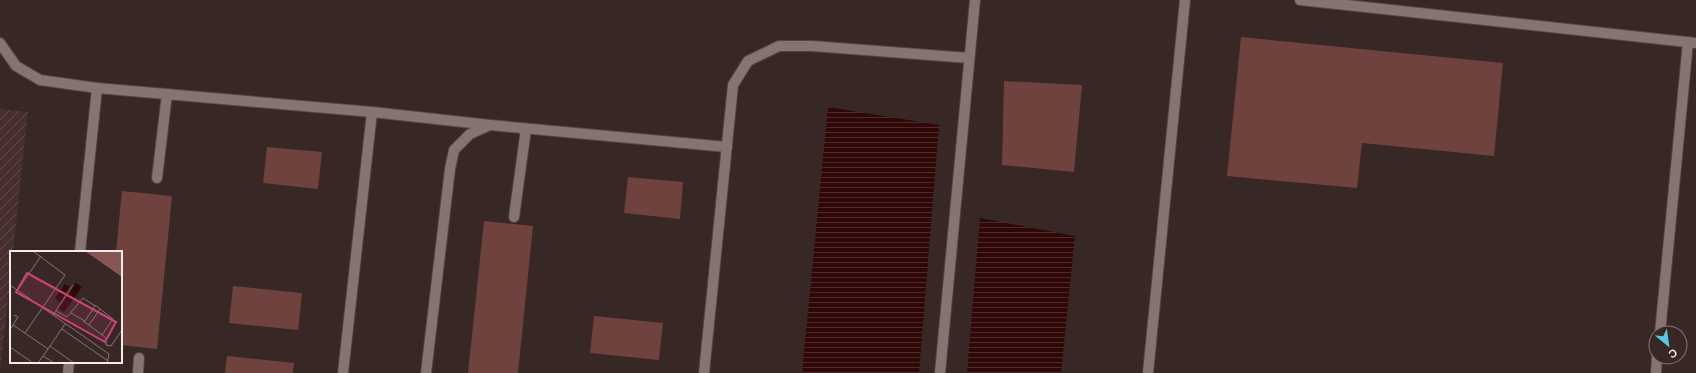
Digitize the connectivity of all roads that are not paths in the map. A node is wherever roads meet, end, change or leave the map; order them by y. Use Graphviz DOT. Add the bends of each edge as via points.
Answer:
graph roads {
  1 [pos="975,0"];
  2 [pos="1185,0"];
  3 [pos="1300,0"];
  4 [pos="1692,42"];
  5 [pos="0,43"];
  6 [pos="969,58"];
  7 [pos="96,88"];
  8 [pos="167,94"];
  9 [pos="372,112"];
  10 [pos="490,125"];
  11 [pos="526,129"];
  12 [pos="727,147"];
  13 [pos="158,178"];
  14 [pos="514,217"];
  15 [pos="80,251"];
  16 [pos="1661,325"];
  17 [pos="139,358"];
  18 [pos="70,363"];
  19 [pos="68,373"];
  20 [pos="138,373"];
  21 [pos="343,373"];
  22 [pos="426,373"];
  23 [pos="704,373"];
  24 [pos="940,373"];
  25 [pos="1148,373"];
  1 -- 6 [label="lane"];
  2 -- 25 [label="lane"];
  3 -- 4 [label="lane"];
  4 -- 16 [label="lane"];
  5 -- 7 [label="lane" via="16,66 40,80"];
  6 -- 12 [label="lane" via="812,46 779,46 748,61 733,85"];
  6 -- 24 [label="lane"];
  7 -- 8 [label="lane"];
  7 -- 15 [label="lane"];
  8 -- 9 [label="lane"];
  8 -- 13 [label="lane"];
  9 -- 10 [label="lane"];
  9 -- 21 [label="lane"];
  10 -- 11 [label="lane"];
  10 -- 22 [label="lane" via="470,134 454,150"];
  11 -- 12 [label="lane"];
  11 -- 14 [label="lane"];
  12 -- 23 [label="lane"];
  17 -- 20 [label="lane"];
  18 -- 19 [label="lane"];
}
